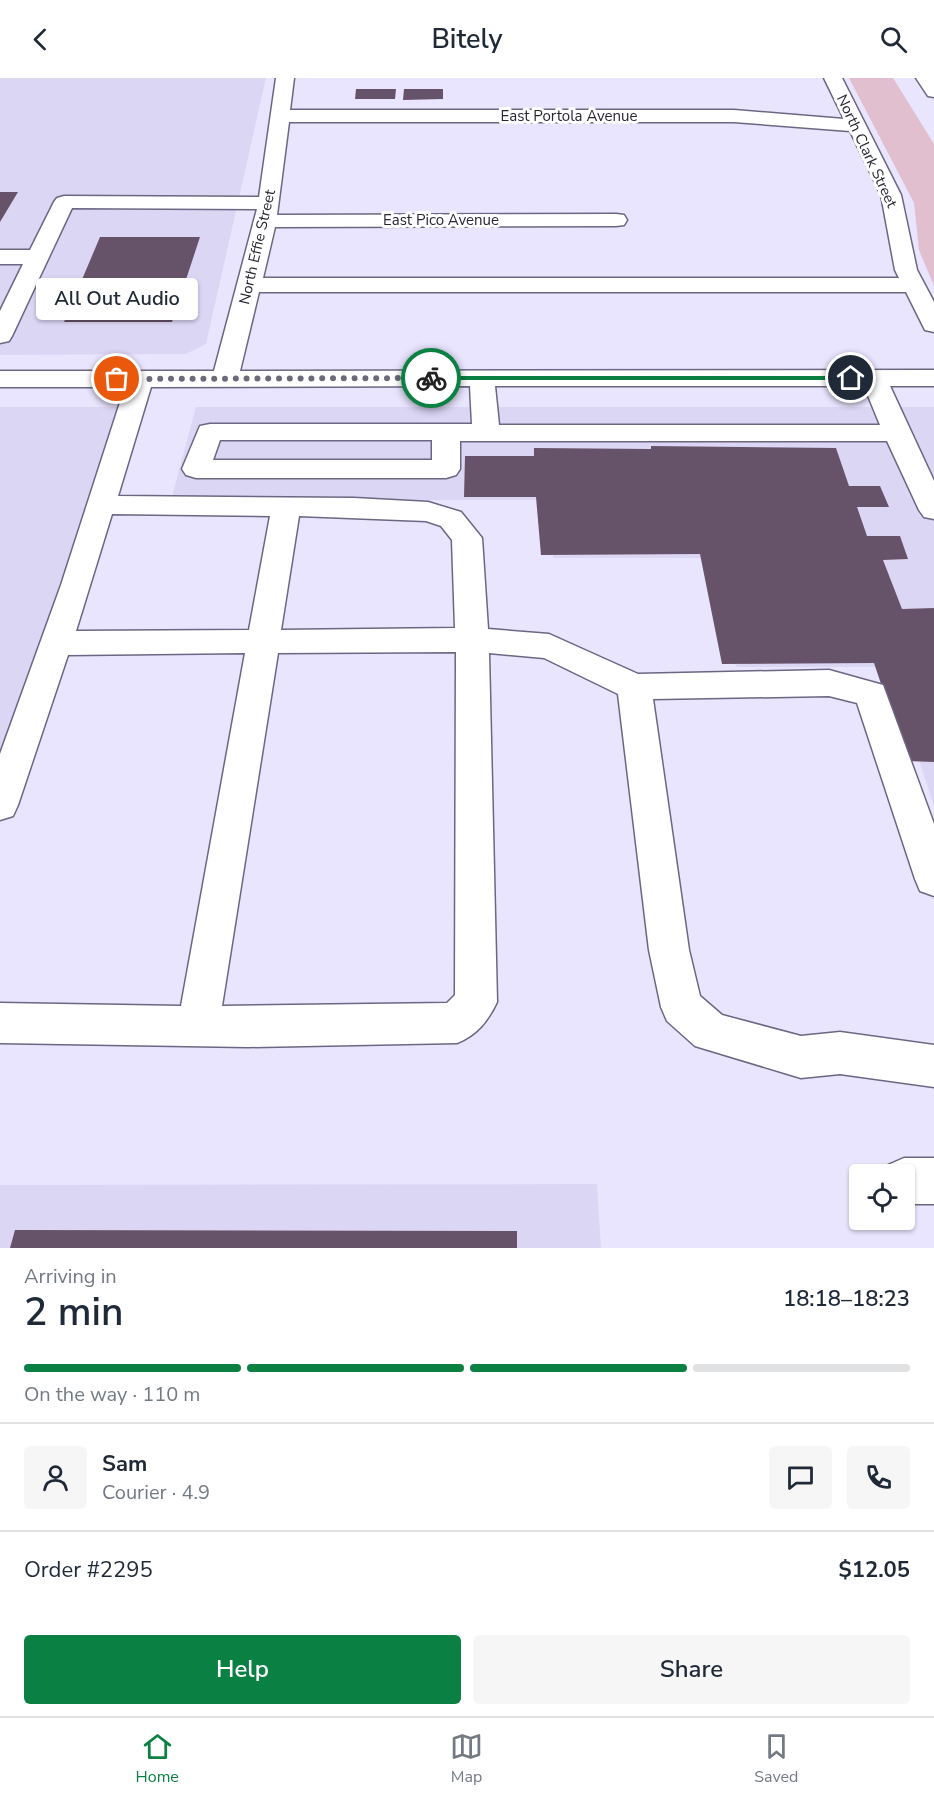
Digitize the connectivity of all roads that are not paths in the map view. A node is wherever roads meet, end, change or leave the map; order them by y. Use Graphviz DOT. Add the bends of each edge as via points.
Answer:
graph roads {
  1 [pos="285,78"];
  2 [pos="833,78"];
  3 [pos="925,78"];
  4 [pos="934,92"];
  5 [pos="280,116"];
  6 [pos="857,126"];
  7 [pos="267,212"];
  8 [pos="615,220"];
  9 [pos="0,257"];
  10 [pos="38,257"];
  11 [pos="249,285"];
  12 [pos="913,285"];
  13 [pos="934,325"];
  14 [pos="0,336"];
  15 [pos="482,378"];
  16 [pos="874,378"];
  17 [pos="934,378"];
  18 [pos="0,379"];
  19 [pos="140,379"];
  20 [pos="225,379"];
  21 [pos="446,432"];
  22 [pos="486,433"];
  23 [pos="897,433"];
  24 [pos="101,505"];
  25 [pos="286,507"];
  26 [pos="934,510"];
  27 [pos="472,640"];
  28 [pos="263,641"];
  29 [pos="56,643"];
  30 [pos="634,687"];
  31 [pos="0,805"];
  32 [pos="934,879"];
  33 [pos="0,1023"];
  34 [pos="198,1027"];
  35 [pos="934,1066"];
  36 [pos="915,1181"];
  37 [pos="934,1181"];
  1 -- 5 [label="main road, North Effie Street"];
  2 -- 6 [label="main road, North Clark Street"];
  3 -- 4 [label="main road"];
  5 -- 6 [label="main road, East Portola Avenue" via="734,116"];
  5 -- 7 [label="main road, North Effie Street"];
  6 -- 12 [label="main road, North Clark Street" via="891,195 900,251"];
  7 -- 8 [label="main road, East Pico Avenue"];
  7 -- 10 [label="main road, East Pico Avenue" via="64,202"];
  7 -- 11 [label="main road, North Effie Street"];
  9 -- 10 [label="main road"];
  10 -- 14 [label="main road"];
  11 -- 12 [label="main road"];
  11 -- 20 [label="main road, North Effie Street"];
  12 -- 13 [label="main road, North Clark Street"];
  15 -- 16 [label="main road"];
  15 -- 20 [label="main road"];
  15 -- 22 [label="main road"];
  16 -- 17 [label="main road"];
  16 -- 23 [label="main road"];
  18 -- 19 [label="main road"];
  19 -- 20 [label="main road"];
  19 -- 24 [label="main road"];
  21 -- 21 [label="main road" via="210,432 196,469 446,469"];
  21 -- 22 [label="main road"];
  22 -- 23 [label="main road"];
  23 -- 26 [label="main road"];
  24 -- 25 [label="main road"];
  24 -- 29 [label="main road"];
  25 -- 27 [label="main road" via="428,512 451,519 467,538"];
  25 -- 28 [label="main road"];
  27 -- 28 [label="main road"];
  27 -- 30 [label="main road" via="549,646"];
  27 -- 34 [label="main road" via="476,1002 457,1023"];
  28 -- 29 [label="main road"];
  28 -- 34 [label="main road"];
  29 -- 31 [label="main road"];
  30 -- 32 [label="main road" via="829,683 872,694"];
  30 -- 35 [label="main road" via="669,950 682,1007 710,1032 801,1057 840,1053"];
  33 -- 34 [label="main road"];
  36 -- 37 [label="main road"];
}
